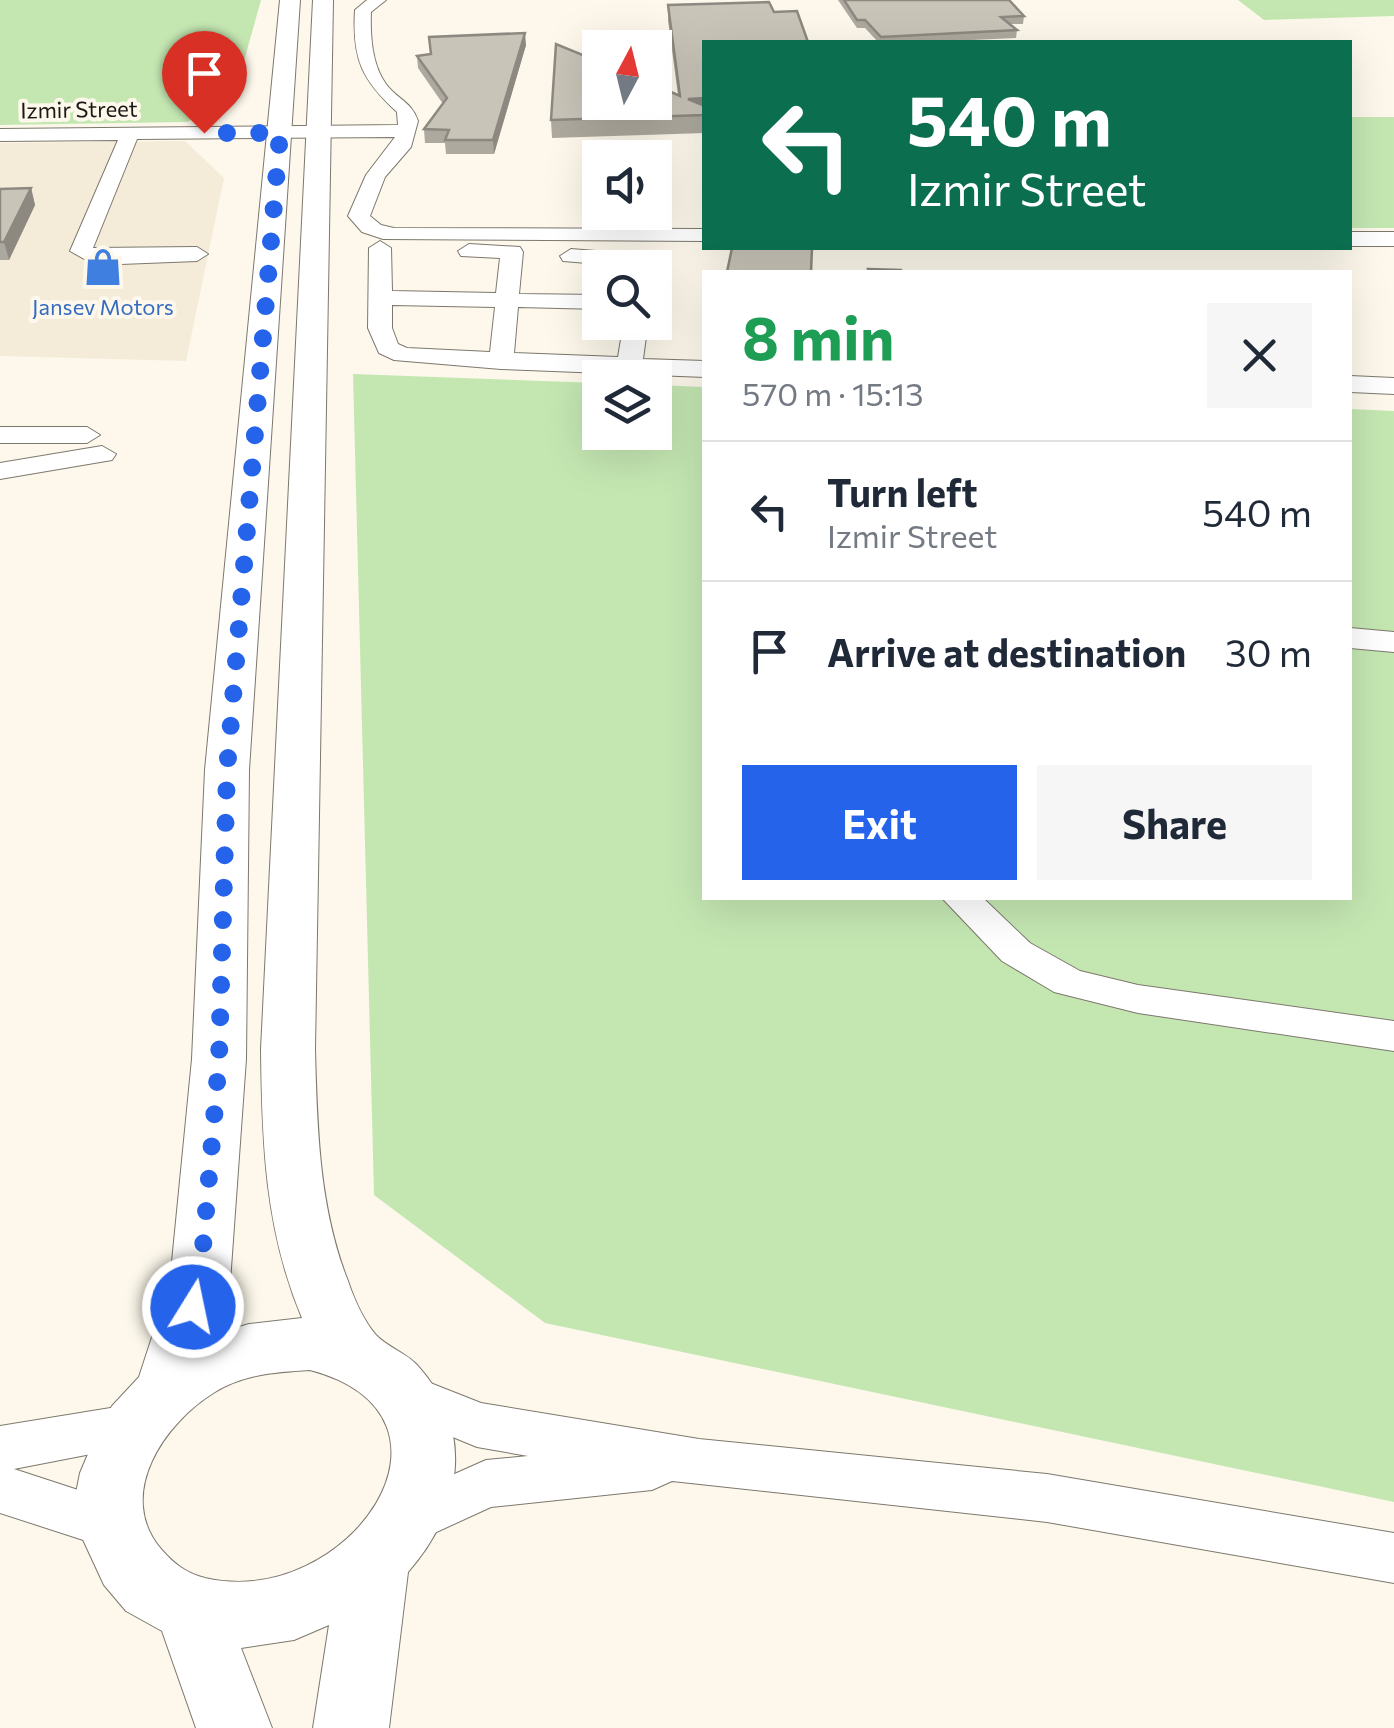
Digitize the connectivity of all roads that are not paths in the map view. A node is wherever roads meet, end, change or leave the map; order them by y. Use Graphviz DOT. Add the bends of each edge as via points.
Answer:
graph roads {
  1 [pos="290,0"];
  2 [pos="324,0"];
  3 [pos="378,0"];
  4 [pos="408,131"];
  5 [pos="299,133"];
  6 [pos="130,134"];
  7 [pos="0,135"];
  8 [pos="702,235"];
  9 [pos="1352,239"];
  10 [pos="1394,239"];
  11 [pos="377,240"];
  12 [pos="512,243"];
  13 [pos="468,250"];
  14 [pos="198,254"];
  15 [pos="559,255"];
  16 [pos="582,257"];
  17 [pos="381,298"];
  18 [pos="466,298"];
  19 [pos="510,298"];
  20 [pos="410,300"];
  21 [pos="566,301"];
  22 [pos="582,301"];
  23 [pos="456,359"];
  24 [pos="501,362"];
  25 [pos="555,364"];
  26 [pos="582,365"];
  27 [pos="672,368"];
  28 [pos="702,370"];
  29 [pos="1352,384"];
  30 [pos="1394,386"];
  31 [pos="0,435"];
  32 [pos="0,471"];
  33 [pos="1352,638"];
  34 [pos="1394,642"];
  35 [pos="963,900"];
  36 [pos="1394,1036"];
  37 [pos="380,1376"];
  38 [pos="151,1409"];
  39 [pos="0,1449"];
  40 [pos="699,1462"];
  41 [pos="0,1490"];
  42 [pos="111,1524"];
  43 [pos="390,1541"];
  44 [pos="1394,1558"];
  45 [pos="190,1609"];
  46 [pos="234,1728"];
  47 [pos="351,1728"];
  1 -- 5 [label="main road"];
  2 -- 5 [label="main road"];
  3 -- 4 [label="street" via="364,10 366,52 381,90 408,112"];
  4 -- 5 [label="street, Izmir Street"];
  4 -- 11 [label="street" via="376,175 359,216"];
  5 -- 6 [label="street, Izmir Street"];
  5 -- 37 [label="main road" via="288,1131 302,1244 332,1320"];
  5 -- 38 [label="main road" via="227,770 219,1060 200,1282"];
  6 -- 7 [label="street, Izmir Street"];
  6 -- 14 [label="street" via="81,251 95,258"];
  8 -- 12 [label="street"];
  9 -- 10 [label="street"];
  11 -- 12 [label="street"];
  11 -- 17 [label="street"];
  11 -- 20 [label="street"];
  12 -- 13 [label="street"];
  12 -- 15 [label="street"];
  12 -- 19 [label="street"];
  13 -- 18 [label="street"];
  13 -- 20 [label="street"];
  15 -- 16 [label="street"];
  15 -- 21 [label="street"];
  17 -- 20 [label="street"];
  17 -- 20 [label="street" via="380,328 388,348"];
  18 -- 19 [label="street"];
  18 -- 20 [label="street"];
  18 -- 23 [label="street"];
  19 -- 21 [label="street"];
  19 -- 24 [label="street"];
  20 -- 23 [label="street"];
  21 -- 22 [label="street"];
  21 -- 25 [label="street"];
  23 -- 24 [label="street"];
  24 -- 25 [label="street"];
  25 -- 26 [label="street"];
  27 -- 28 [label="street"];
  29 -- 30 [label="street"];
  31 -- 32 [label="street" via="95,445"];
  33 -- 34 [label="street"];
  35 -- 36 [label="street" via="1016,952 1068,982 1138,999"];
  37 -- 38 [label="main road" via="310,1344 260,1346 211,1362"];
  37 -- 40 [label="street" via="478,1425"];
  37 -- 43 [label="main road" via="418,1423 424,1454 419,1488"];
  38 -- 39 [label="street"];
  38 -- 42 [label="main road" via="114,1474"];
  40 -- 43 [label="street" via="486,1484"];
  40 -- 44 [label="street" via="1047,1498"];
  41 -- 42 [label="street"];
  42 -- 45 [label="main road" via="125,1560 152,1590"];
  43 -- 45 [label="main road" via="335,1590 300,1606 243,1615"];
  43 -- 47 [label="main road"];
  45 -- 46 [label="main road"];
}
